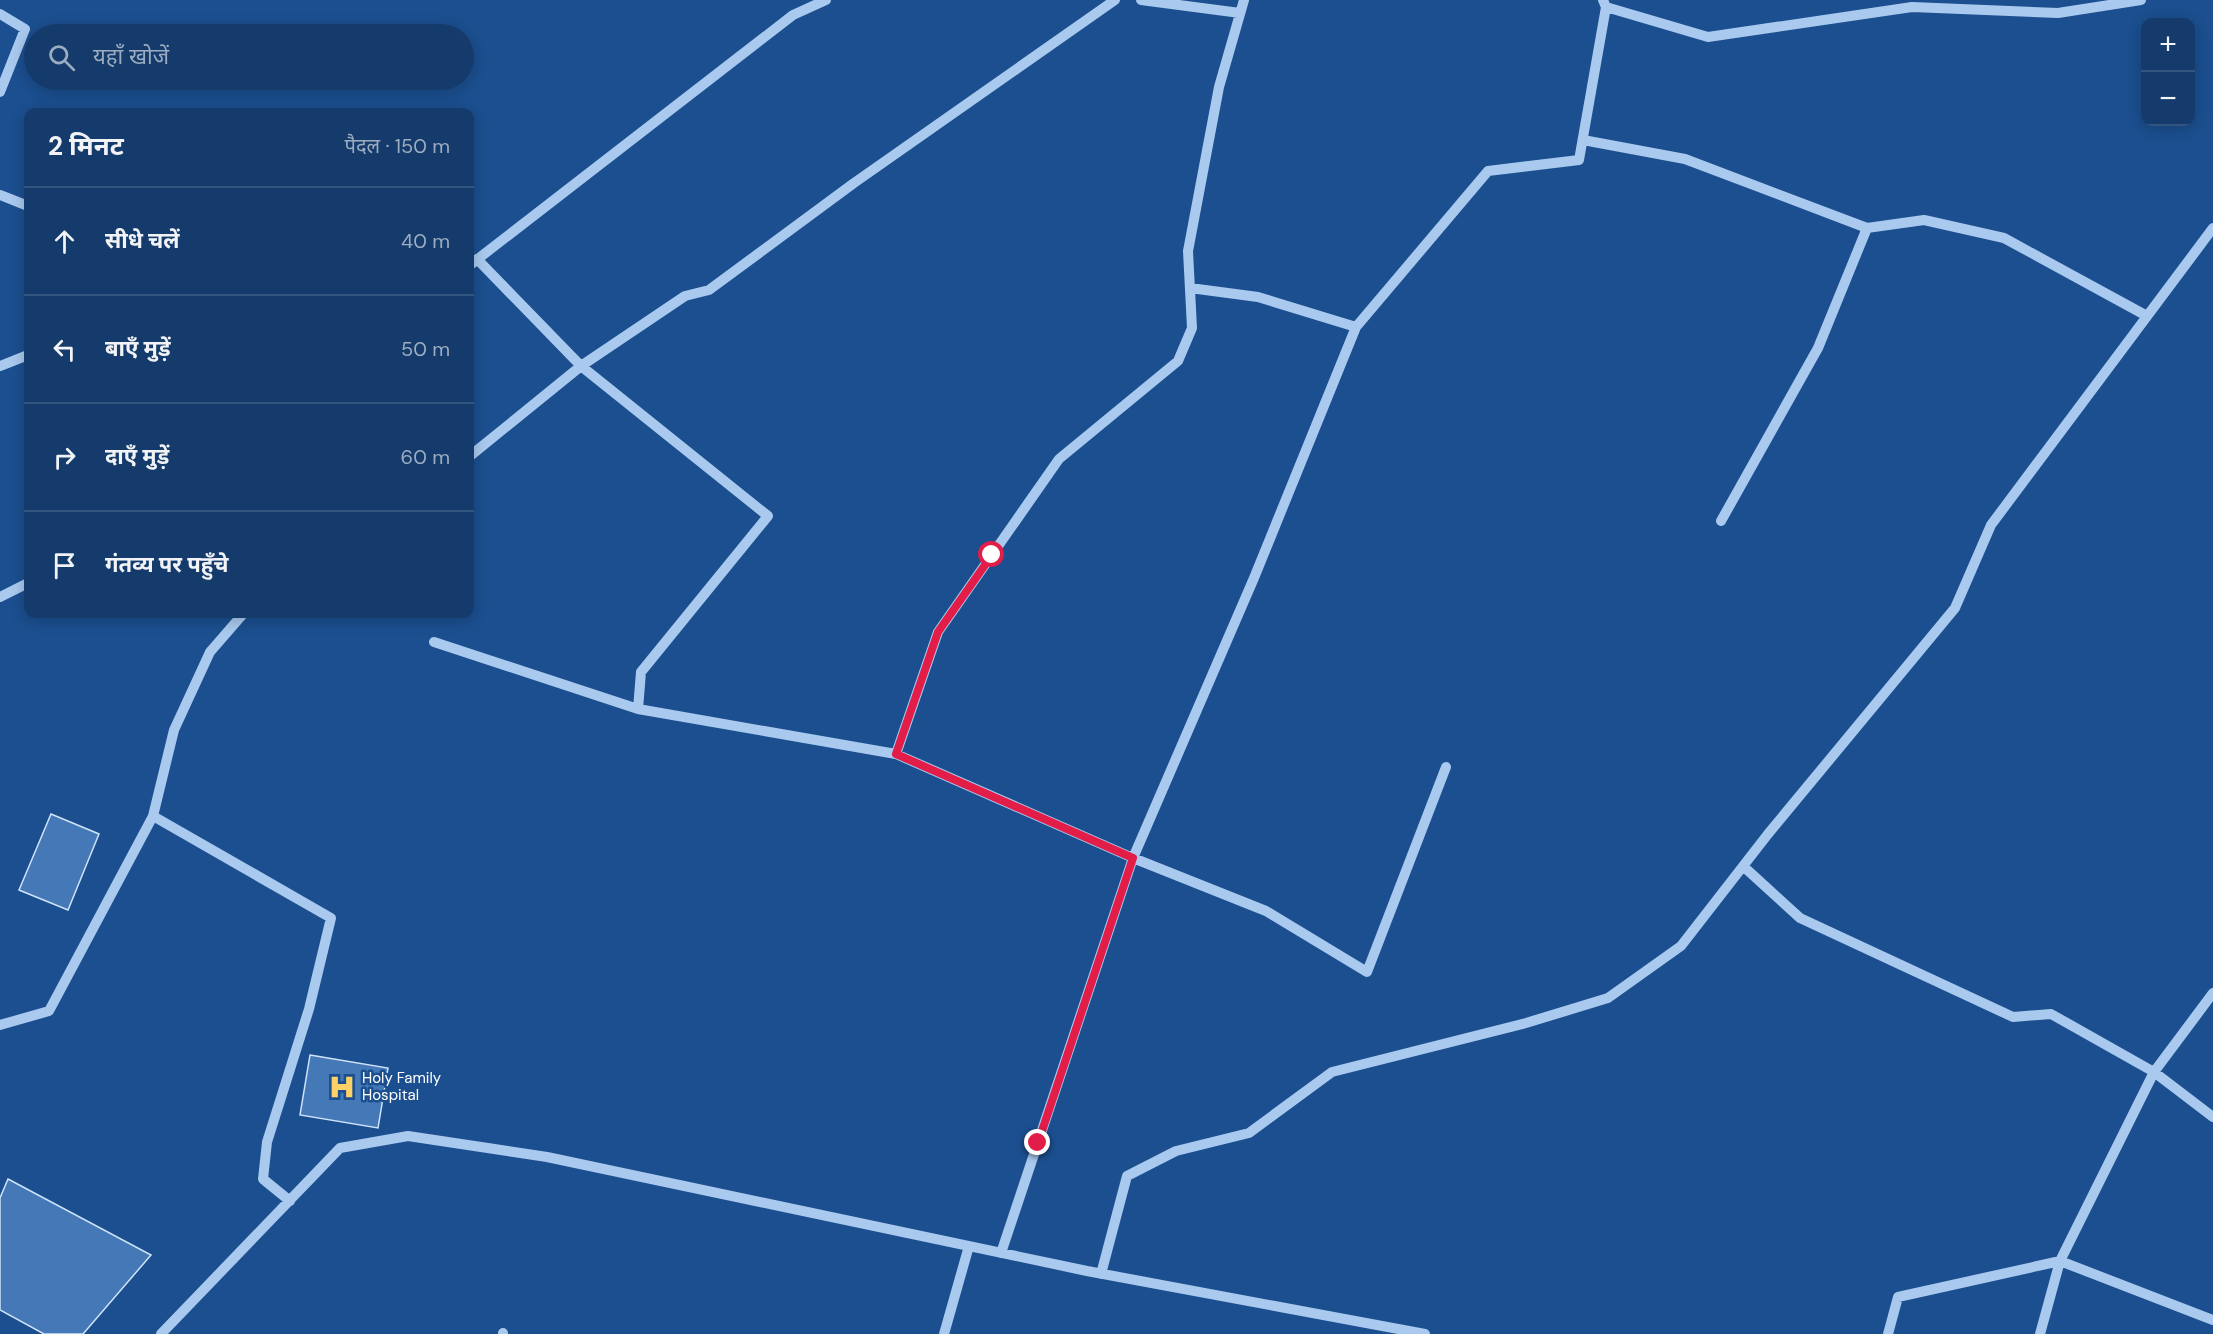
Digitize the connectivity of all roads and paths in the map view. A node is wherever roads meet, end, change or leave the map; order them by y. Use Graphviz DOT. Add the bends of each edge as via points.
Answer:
graph roads {
  1 [pos="826,0"];
  2 [pos="1115,0"];
  3 [pos="1141,0"];
  4 [pos="1244,0"];
  5 [pos="2141,0"];
  6 [pos="1604,3"];
  7 [pos="1240,13"];
  8 [pos="0,14"];
  9 [pos="24,28"];
  10 [pos="24,32"];
  11 [pos="0,92"];
  12 [pos="1582,140"];
  13 [pos="0,195"];
  14 [pos="24,204"];
  15 [pos="1867,228"];
  16 [pos="2213,228"];
  17 [pos="474,261"];
  18 [pos="474,263"];
  19 [pos="1190,288"];
  20 [pos="2148,316"];
  21 [pos="1356,327"];
  22 [pos="24,357"];
  23 [pos="0,366"];
  24 [pos="581,366"];
  25 [pos="474,453"];
  26 [pos="1721,521"];
  27 [pos="24,585"];
  28 [pos="0,597"];
  29 [pos="240,618"];
  30 [pos="434,642"];
  31 [pos="638,709"];
  32 [pos="896,754"];
  33 [pos="1446,766"];
  34 [pos="153,816"];
  35 [pos="1133,858"];
  36 [pos="1743,866"];
  37 [pos="2213,993"];
  38 [pos="0,1025"];
  39 [pos="2154,1072"];
  40 [pos="2213,1117"];
  41 [pos="290,1201"];
  42 [pos="969,1246"];
  43 [pos="1001,1253"];
  44 [pos="2060,1262"];
  45 [pos="1101,1274"];
  46 [pos="2213,1320"];
  47 [pos="161,1334"];
  48 [pos="944,1334"];
  49 [pos="1425,1334"];
  50 [pos="1888,1334"];
  51 [pos="2040,1334"];
  1 -- 17 [label="street" via="793,15"];
  2 -- 24 [label="street" via="710,290 685,296"];
  3 -- 7 [label="street"];
  4 -- 7 [label="street"];
  5 -- 6 [label="street" via="2058,13 1912,7 1708,37"];
  6 -- 12 [label="street"];
  7 -- 19 [label="street" via="1219,87 1191,239"];
  8 -- 9 [label="street"];
  10 -- 11 [label="street"];
  12 -- 15 [label="street" via="1685,159"];
  12 -- 21 [label="street" via="1579,160 1488,171"];
  13 -- 14 [label="street"];
  15 -- 20 [label="street" via="1924,220 2004,238"];
  15 -- 26 [label="street" via="1818,348"];
  16 -- 20 [label="street"];
  18 -- 24 [label="street"];
  19 -- 21 [label="street" via="1258,297"];
  19 -- 32 [label="street" via="1192,328 1179,361 1059,459 938,632"];
  20 -- 36 [label="street" via="1991,525 1955,608"];
  21 -- 35 [label="street" via="1254,578"];
  22 -- 23 [label="street"];
  24 -- 25 [label="street"];
  24 -- 31 [label="street" via="768,516 641,672"];
  27 -- 28 [label="street"];
  29 -- 34 [label="street" via="210,652 174,730"];
  30 -- 31 [label="street"];
  31 -- 32 [label="street"];
  32 -- 35 [label="street"];
  33 -- 35 [label="street" via="1367,972 1266,911"];
  34 -- 38 [label="street" via="49,1011"];
  34 -- 41 [label="street" via="331,918 309,1009 267,1142 263,1179"];
  35 -- 43 [label="street"];
  36 -- 39 [label="street" via="1800,918 2013,1017 2051,1014"];
  36 -- 45 [label="street" via="1681,946 1608,998 1332,1072 1249,1133 1176,1151 1127,1176"];
  37 -- 39 [label="street"];
  39 -- 40 [label="street"];
  39 -- 44 [label="street"];
  41 -- 42 [label="street" via="340,1148 408,1136 547,1157"];
  41 -- 47 [label="street"];
  42 -- 43 [label="street"];
  42 -- 48 [label="street"];
  43 -- 45 [label="street"];
  44 -- 46 [label="street"];
  44 -- 50 [label="street" via="1898,1297"];
  44 -- 51 [label="street"];
  45 -- 49 [label="street"];
}
